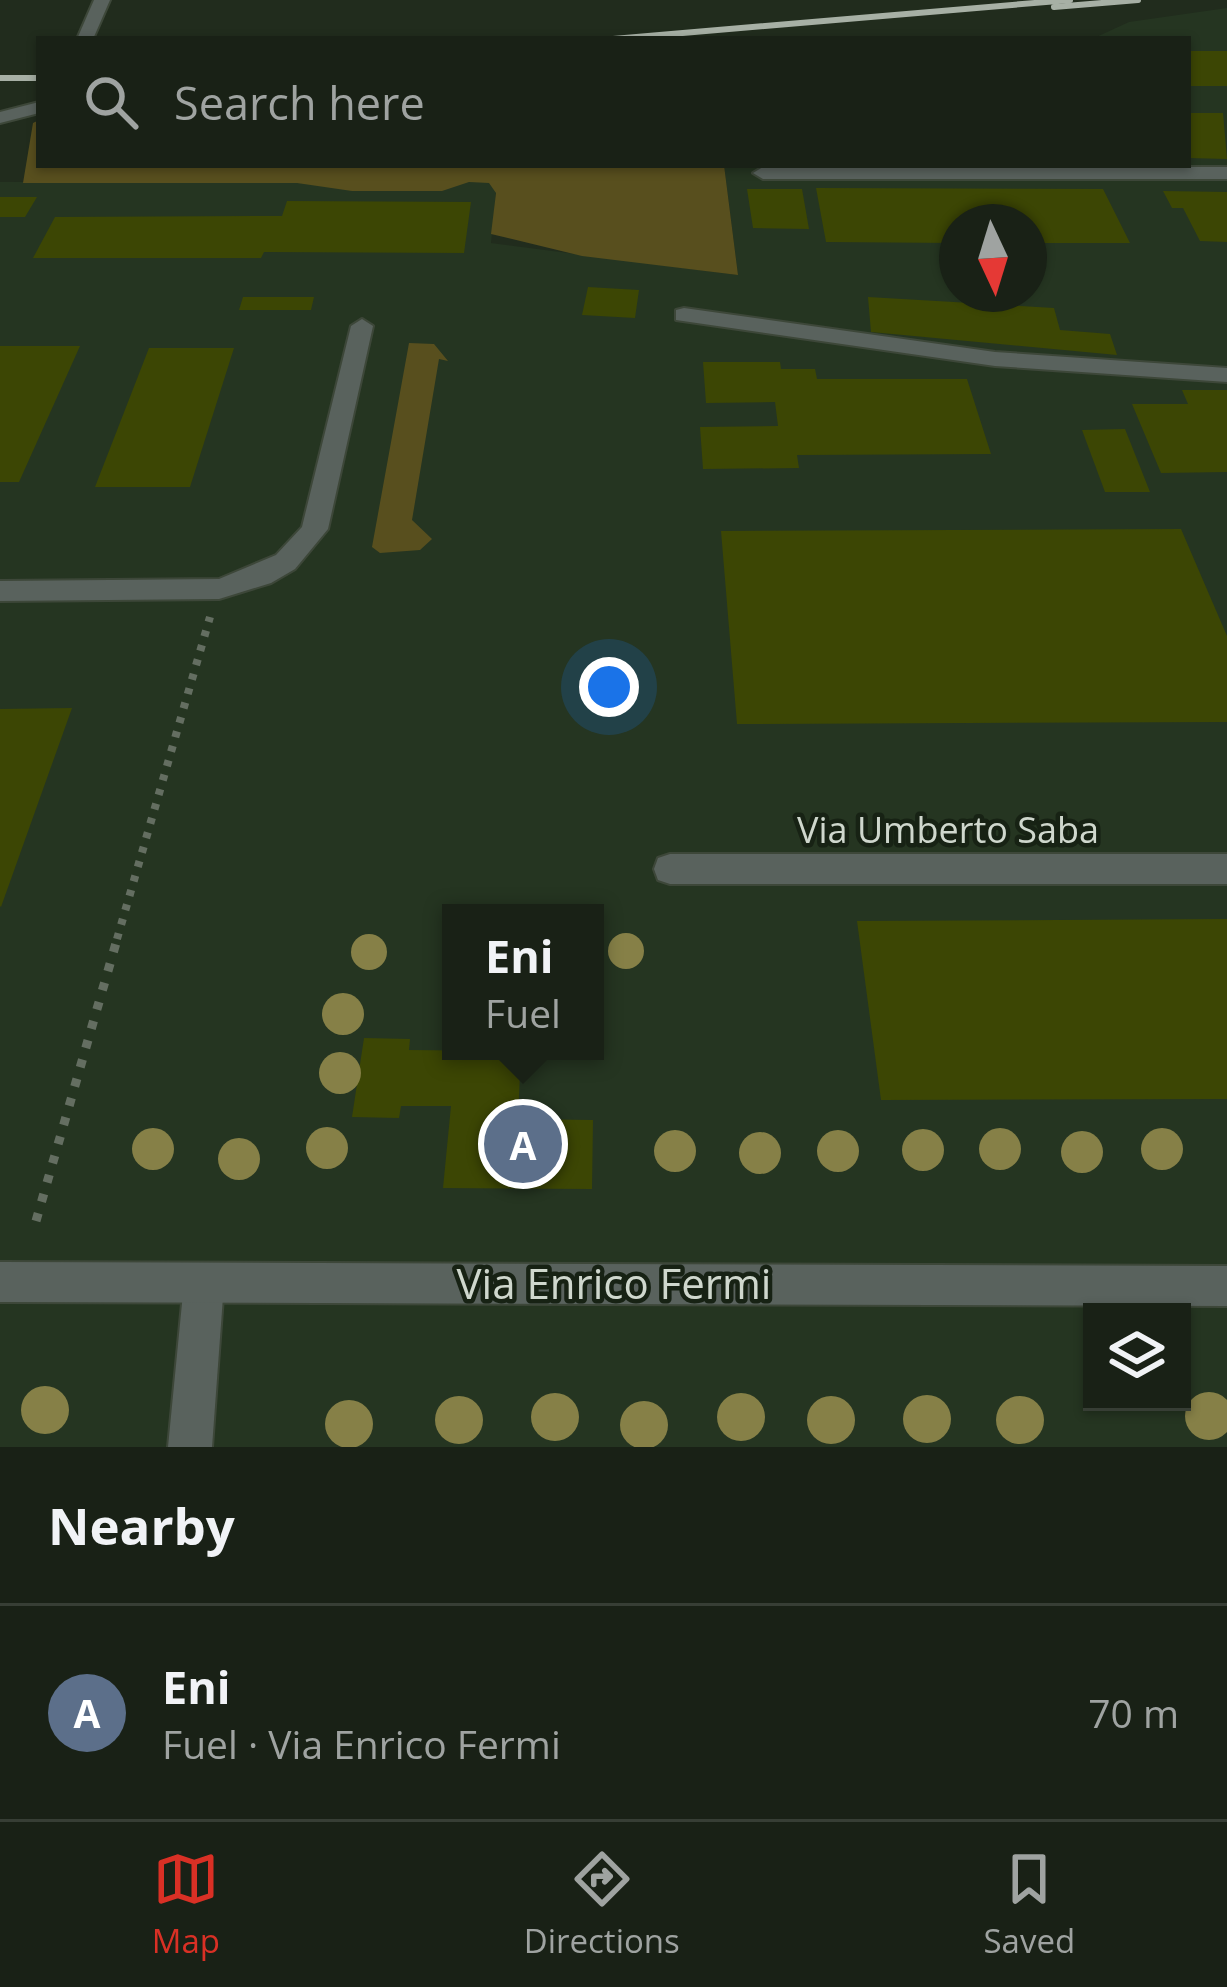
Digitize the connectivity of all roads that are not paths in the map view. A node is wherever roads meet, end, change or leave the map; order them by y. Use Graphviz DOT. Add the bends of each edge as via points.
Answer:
graph roads {
  1 [pos="102,0"];
  2 [pos="86,36"];
  3 [pos="36,108"];
  4 [pos="0,118"];
  5 [pos="763,173"];
  6 [pos="1227,173"];
  7 [pos="684,315"];
  8 [pos="362,326"];
  9 [pos="1227,375"];
  10 [pos="0,591"];
  11 [pos="670,869"];
  12 [pos="1227,869"];
  13 [pos="0,1282"];
  14 [pos="204,1283"];
  15 [pos="1227,1286"];
  16 [pos="190,1447"];
  1 -- 2 [label="street"];
  3 -- 4 [label="street"];
  5 -- 6 [label="street"];
  7 -- 9 [label="street" via="995,359"];
  8 -- 10 [label="street" via="315,529 297,554 219,589"];
  11 -- 12 [label="street, Via Umberto Saba"];
  13 -- 14 [label="street, Via Enrico Fermi"];
  14 -- 15 [label="street, Via Enrico Fermi"];
  14 -- 16 [label="street"];
}
